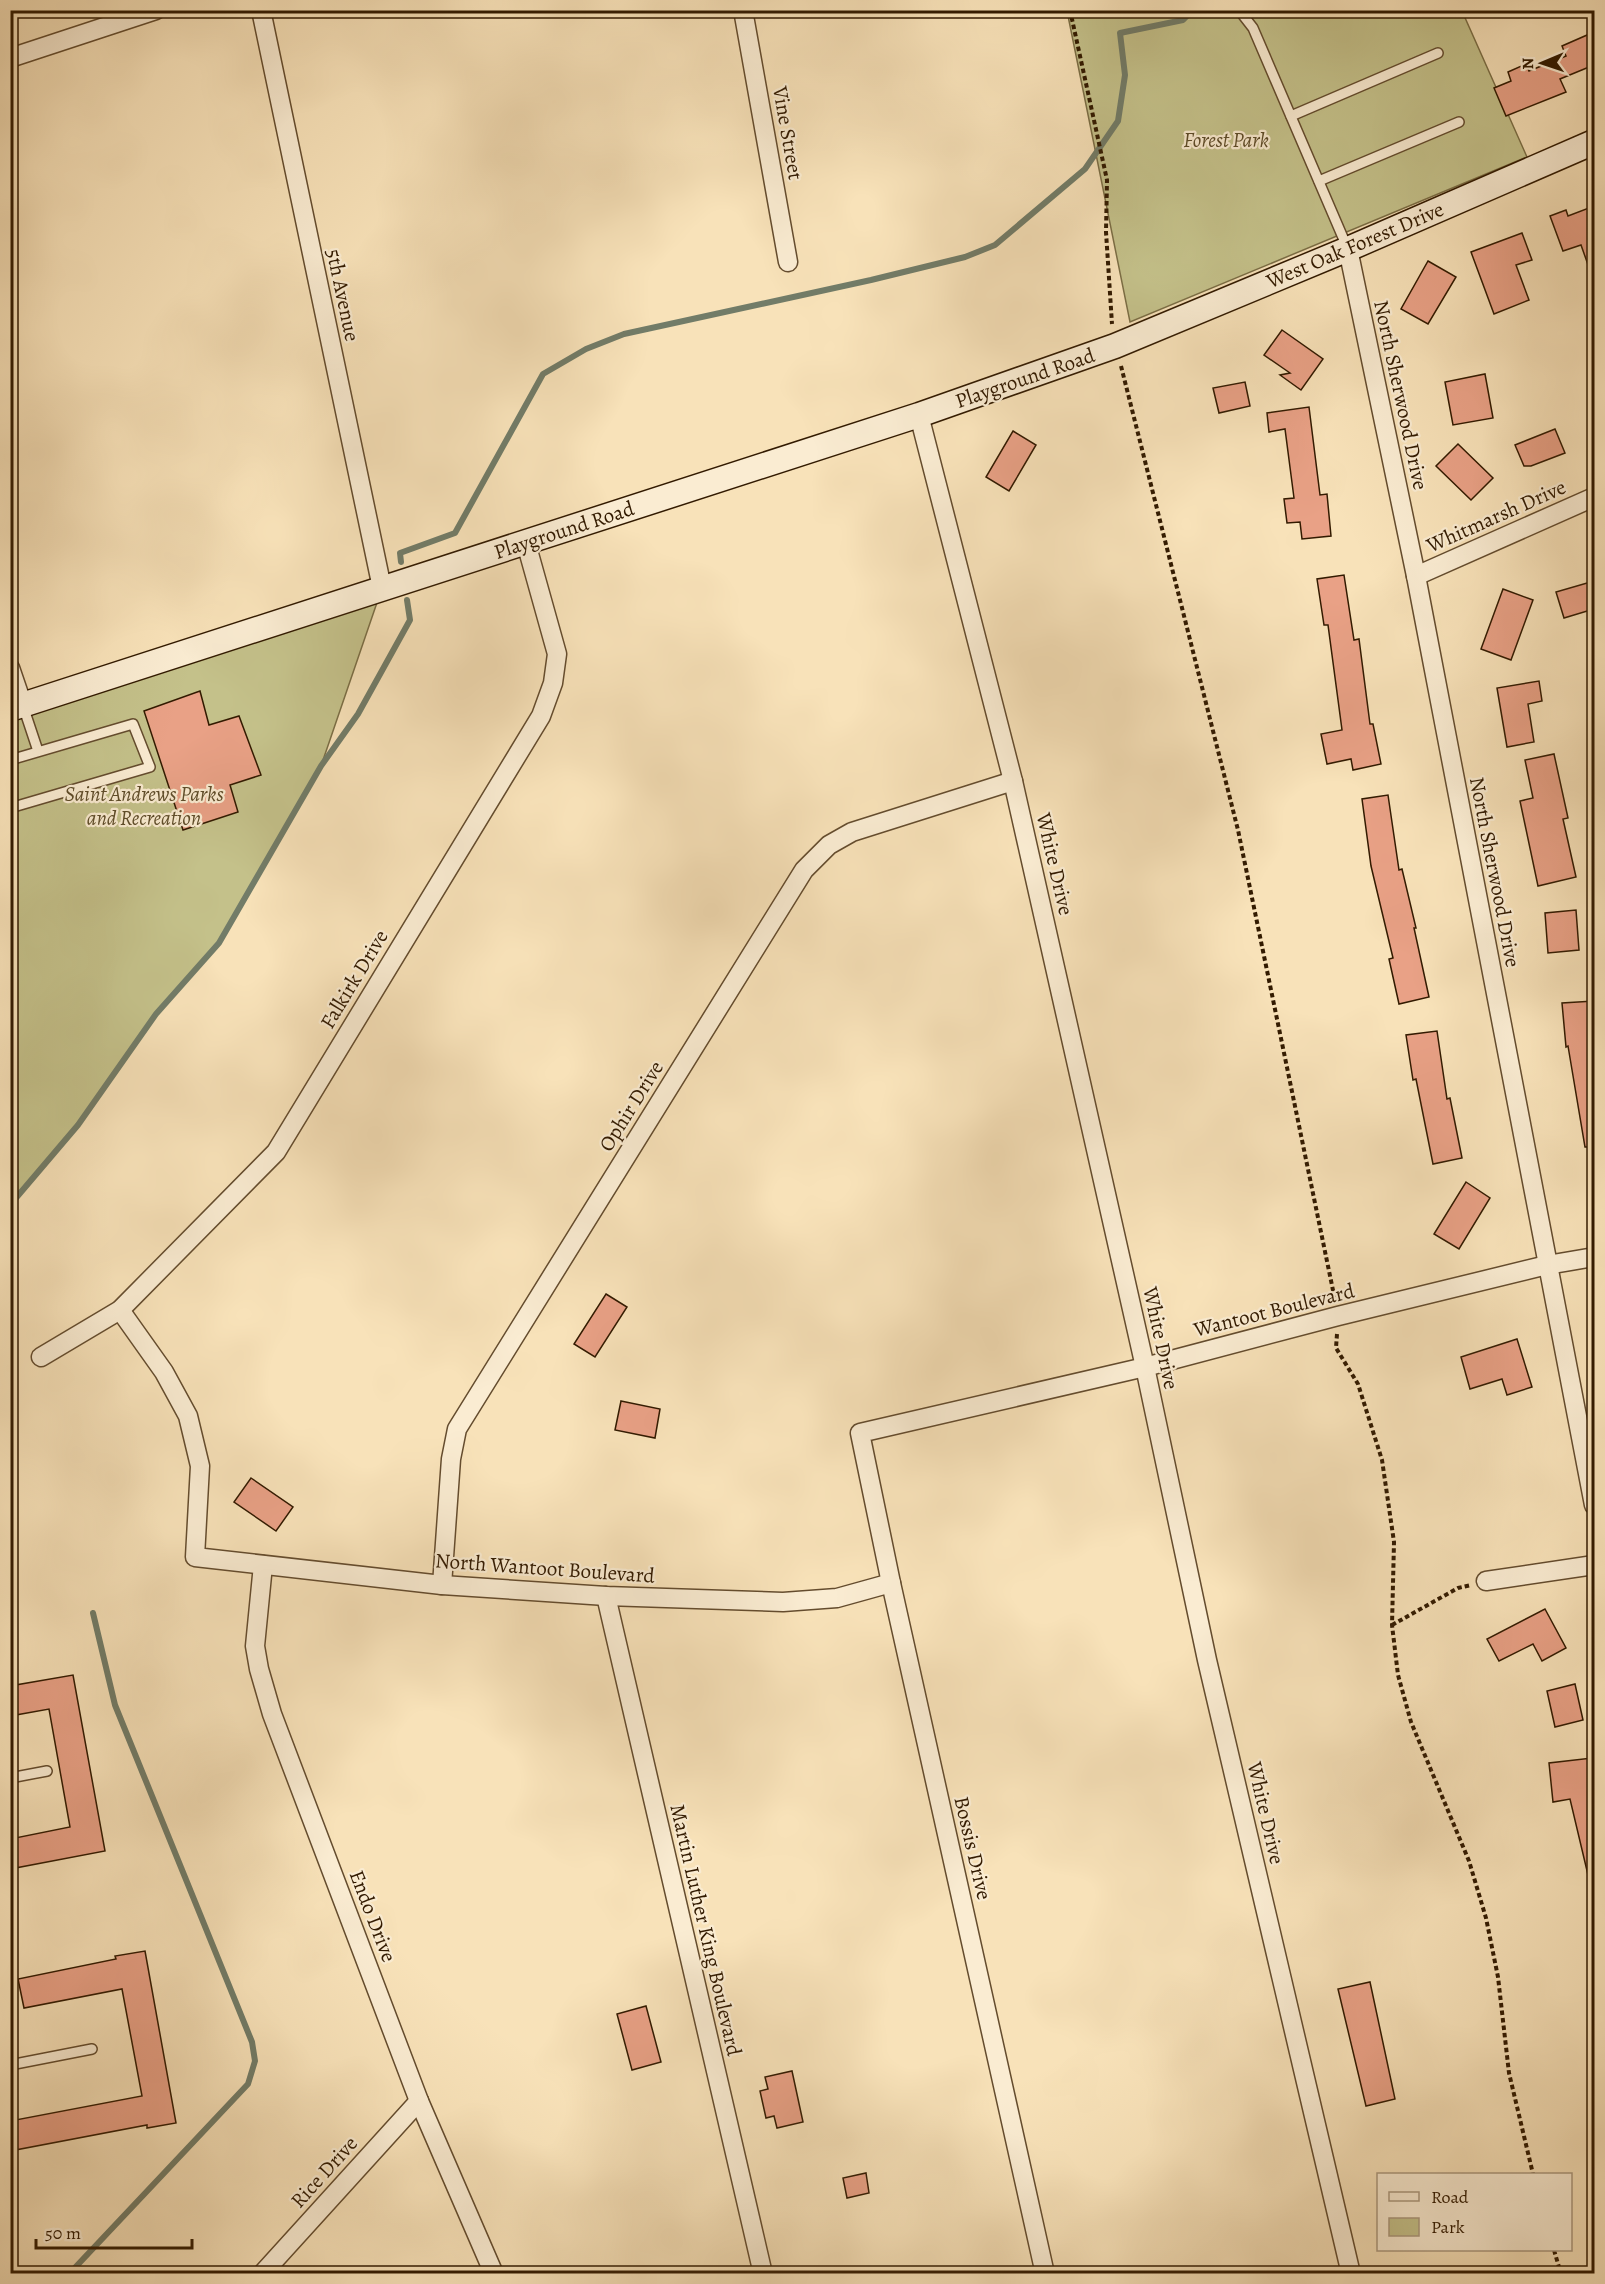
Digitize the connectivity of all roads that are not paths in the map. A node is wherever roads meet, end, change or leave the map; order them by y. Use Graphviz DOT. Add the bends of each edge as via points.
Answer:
graph roads {
  1 [pos="156,10"];
  2 [pos="261,10"];
  3 [pos="744,10"];
  4 [pos="1239,10"];
  5 [pos="1438,53"];
  6 [pos="10,58"];
  7 [pos="1291,116"];
  8 [pos="1460,122"];
  9 [pos="1594,142"];
  10 [pos="1319,181"];
  11 [pos="1348,249"];
  12 [pos="788,262"];
  13 [pos="1115,346"];
  14 [pos="919,415"];
  15 [pos="1594,497"];
  16 [pos="526,543"];
  17 [pos="1416,576"];
  18 [pos="382,588"];
  19 [pos="10,668"];
  20 [pos="17,707"];
  21 [pos="38,752"];
  22 [pos="10,760"];
  23 [pos="1013,781"];
  24 [pos="10,808"];
  25 [pos="1594,1257"];
  26 [pos="1547,1265"];
  27 [pos="120,1310"];
  28 [pos="41,1357"];
  29 [pos="1145,1367"];
  30 [pos="860,1432"];
  31 [pos="1594,1505"];
  32 [pos="263,1565"];
  33 [pos="1594,1565"];
  34 [pos="1486,1581"];
  35 [pos="891,1583"];
  36 [pos="442,1585"];
  37 [pos="606,1596"];
  38 [pos="47,1771"];
  39 [pos="10,1778"];
  40 [pos="92,2049"];
  41 [pos="10,2065"];
  42 [pos="419,2101"];
  43 [pos="262,2274"];
  44 [pos="494,2274"];
  45 [pos="763,2274"];
  46 [pos="1045,2274"];
  47 [pos="1351,2274"];
  1 -- 6 [label="street"];
  2 -- 18 [label="street, 5th Avenue"];
  3 -- 12 [label="street, Vine Street"];
  4 -- 7 [label="lane" via="1253,28"];
  5 -- 7 [label="lane"];
  7 -- 10 [label="lane"];
  8 -- 10 [label="lane"];
  9 -- 11 [label="main road, West Oak Forest Drive"];
  10 -- 11 [label="lane"];
  11 -- 13 [label="main road, West Oak Forest Drive"];
  11 -- 17 [label="street, North Sherwood Drive"];
  13 -- 14 [label="main road, Playground Road"];
  14 -- 16 [label="main road, Playground Road"];
  14 -- 23 [label="street, White Drive"];
  15 -- 17 [label="street, Whitmarsh Drive"];
  16 -- 18 [label="main road, Playground Road"];
  16 -- 27 [label="street, Falkirk Drive" via="557,654 541,716 276,1152"];
  17 -- 26 [label="street, North Sherwood Drive"];
  18 -- 20 [label="main road, Playground Road"];
  19 -- 20 [label="street"];
  20 -- 21 [label="lane"];
  21 -- 22 [label="lane"];
  21 -- 24 [label="lane" via="133,724 150,767"];
  23 -- 29 [label="street, White Drive"];
  23 -- 36 [label="street, Ophir Drive" via="852,832 829,844 804,870 457,1429 451,1459"];
  25 -- 26 [label="street, Wantoot Boulevard"];
  26 -- 29 [label="street, Wantoot Boulevard"];
  26 -- 31 [label="street, North Sherwood Drive"];
  27 -- 28 [label="street, Falkirk Drive"];
  27 -- 32 [label="street, North Wantoot Boulevard" via="164,1372 188,1416 200,1466 195,1557"];
  29 -- 30 [label="street, Wantoot Boulevard"];
  29 -- 47 [label="street, White Drive" via="1207,1660"];
  30 -- 35 [label="street, Bossis Drive"];
  32 -- 36 [label="street, North Wantoot Boulevard"];
  32 -- 42 [label="street, Endo Drive" via="255,1646 272,1714"];
  33 -- 34 [label="street"];
  35 -- 37 [label="street, North Wantoot Boulevard" via="837,1598 783,1602"];
  35 -- 46 [label="street, Bossis Drive"];
  36 -- 37 [label="street, North Wantoot Boulevard"];
  37 -- 45 [label="street, Martin Luther King Boulevard"];
  38 -- 39 [label="lane"];
  40 -- 41 [label="lane"];
  42 -- 43 [label="street, Rice Drive"];
  42 -- 44 [label="street, Endo Drive"];
}
